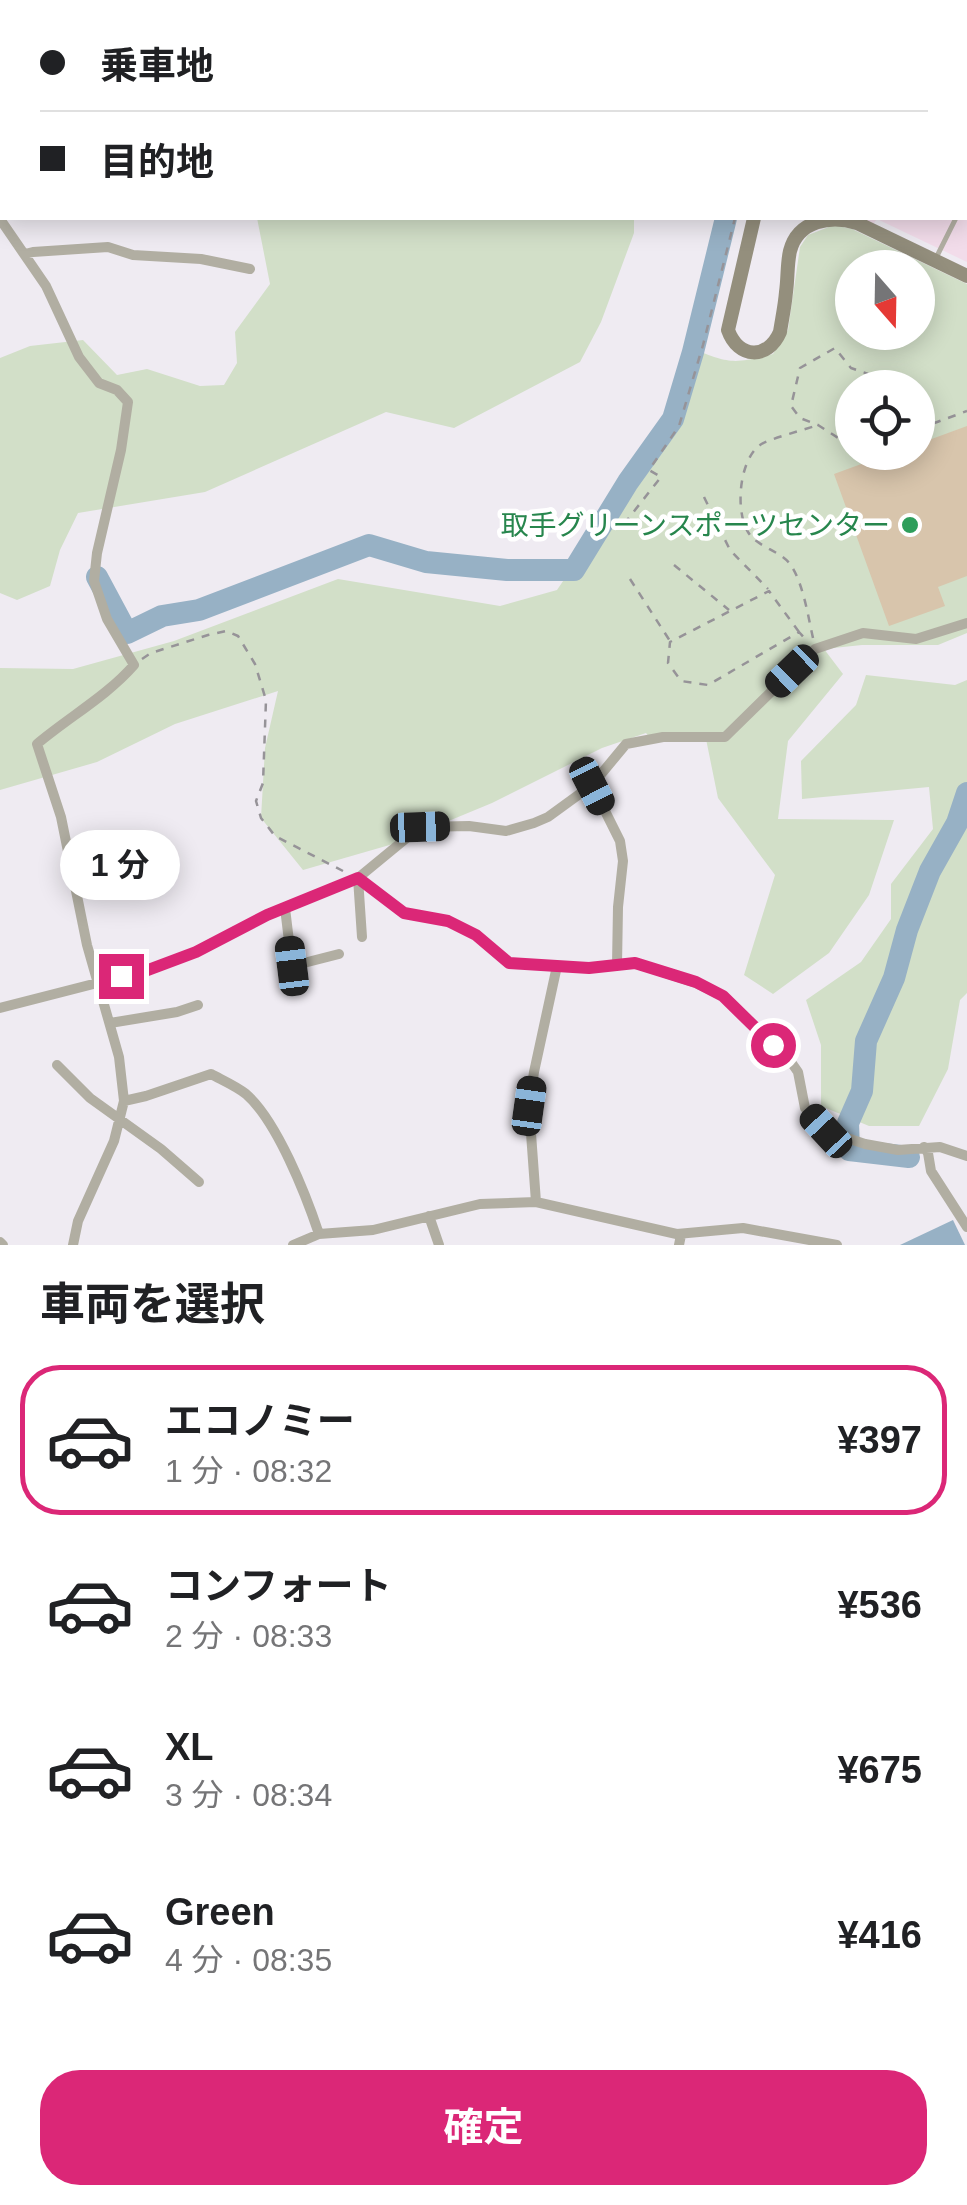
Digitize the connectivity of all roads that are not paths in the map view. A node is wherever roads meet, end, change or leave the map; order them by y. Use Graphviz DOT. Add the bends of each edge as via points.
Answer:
graph roads {
  1 [pos="0,220"];
  2 [pos="754,220"];
  3 [pos="824,220"];
  4 [pos="845,220"];
  5 [pos="955,220"];
  6 [pos="913,250"];
  7 [pos="25,254"];
  8 [pos="935,260"];
  9 [pos="250,269"];
  10 [pos="967,276"];
  11 [pos="967,623"];
  12 [pos="592,786"];
  13 [pos="358,878"];
  14 [pos="285,908"];
  15 [pos="362,937"];
  16 [pos="338,954"];
  17 [pos="618,965"];
  18 [pos="557,966"];
  19 [pos="99,982"];
  20 [pos="198,1005"];
  21 [pos="0,1008"];
  22 [pos="110,1023"];
  23 [pos="57,1065"];
  24 [pos="124,1100"];
  25 [pos="121,1118"];
  26 [pos="924,1147"];
  27 [pos="967,1156"];
  28 [pos="199,1182"];
  29 [pos="536,1202"];
  30 [pos="429,1216"];
  31 [pos="967,1227"];
  32 [pos="318,1234"];
  33 [pos="678,1240"];
  34 [pos="73,1245"];
  35 [pos="293,1245"];
  36 [pos="439,1245"];
  37 [pos="838,1245"];
  1 -- 7 [label="street"];
  2 -- 3 [label="street" via="728,330 750,353 774,345 792,244"];
  4 -- 6 [label="street"];
  5 -- 8 [label="lane"];
  7 -- 9 [label="street" via="108,248"];
  7 -- 19 [label="street" via="79,357 99,384 128,402 94,581 134,665 37,744"];
  8 -- 10 [label="street"];
  11 -- 12 [label="street" via="916,638 863,633 815,649 725,737 662,736 626,744"];
  12 -- 13 [label="street" via="548,816 506,831 420,827"];
  12 -- 17 [label="street" via="623,861"];
  13 -- 14 [label="street"];
  13 -- 15 [label="street"];
  13 -- 18 [label="street" via="404,913 448,921 476,935 509,963"];
  14 -- 16 [label="street" via="292,966"];
  14 -- 19 [label="street" via="196,952"];
  17 -- 18 [label="street"];
  17 -- 26 [label="street" via="658,969 723,996 791,1062 805,1108 826,1131 898,1150"];
  18 -- 29 [label="street" via="529,1106"];
  19 -- 21 [label="street"];
  19 -- 22 [label="street"];
  20 -- 22 [label="street"];
  22 -- 24 [label="street"];
  23 -- 25 [label="street"];
  24 -- 25 [label="street"];
  24 -- 32 [label="street" via="211,1074 246,1094 305,1191"];
  25 -- 28 [label="street"];
  25 -- 34 [label="street"];
  26 -- 27 [label="street"];
  26 -- 31 [label="street" via="931,1171"];
  29 -- 30 [label="street" via="480,1204"];
  29 -- 33 [label="street"];
  30 -- 32 [label="street"];
  30 -- 36 [label="street"];
  32 -- 35 [label="street"];
  33 -- 37 [label="street" via="744,1228"];
}
